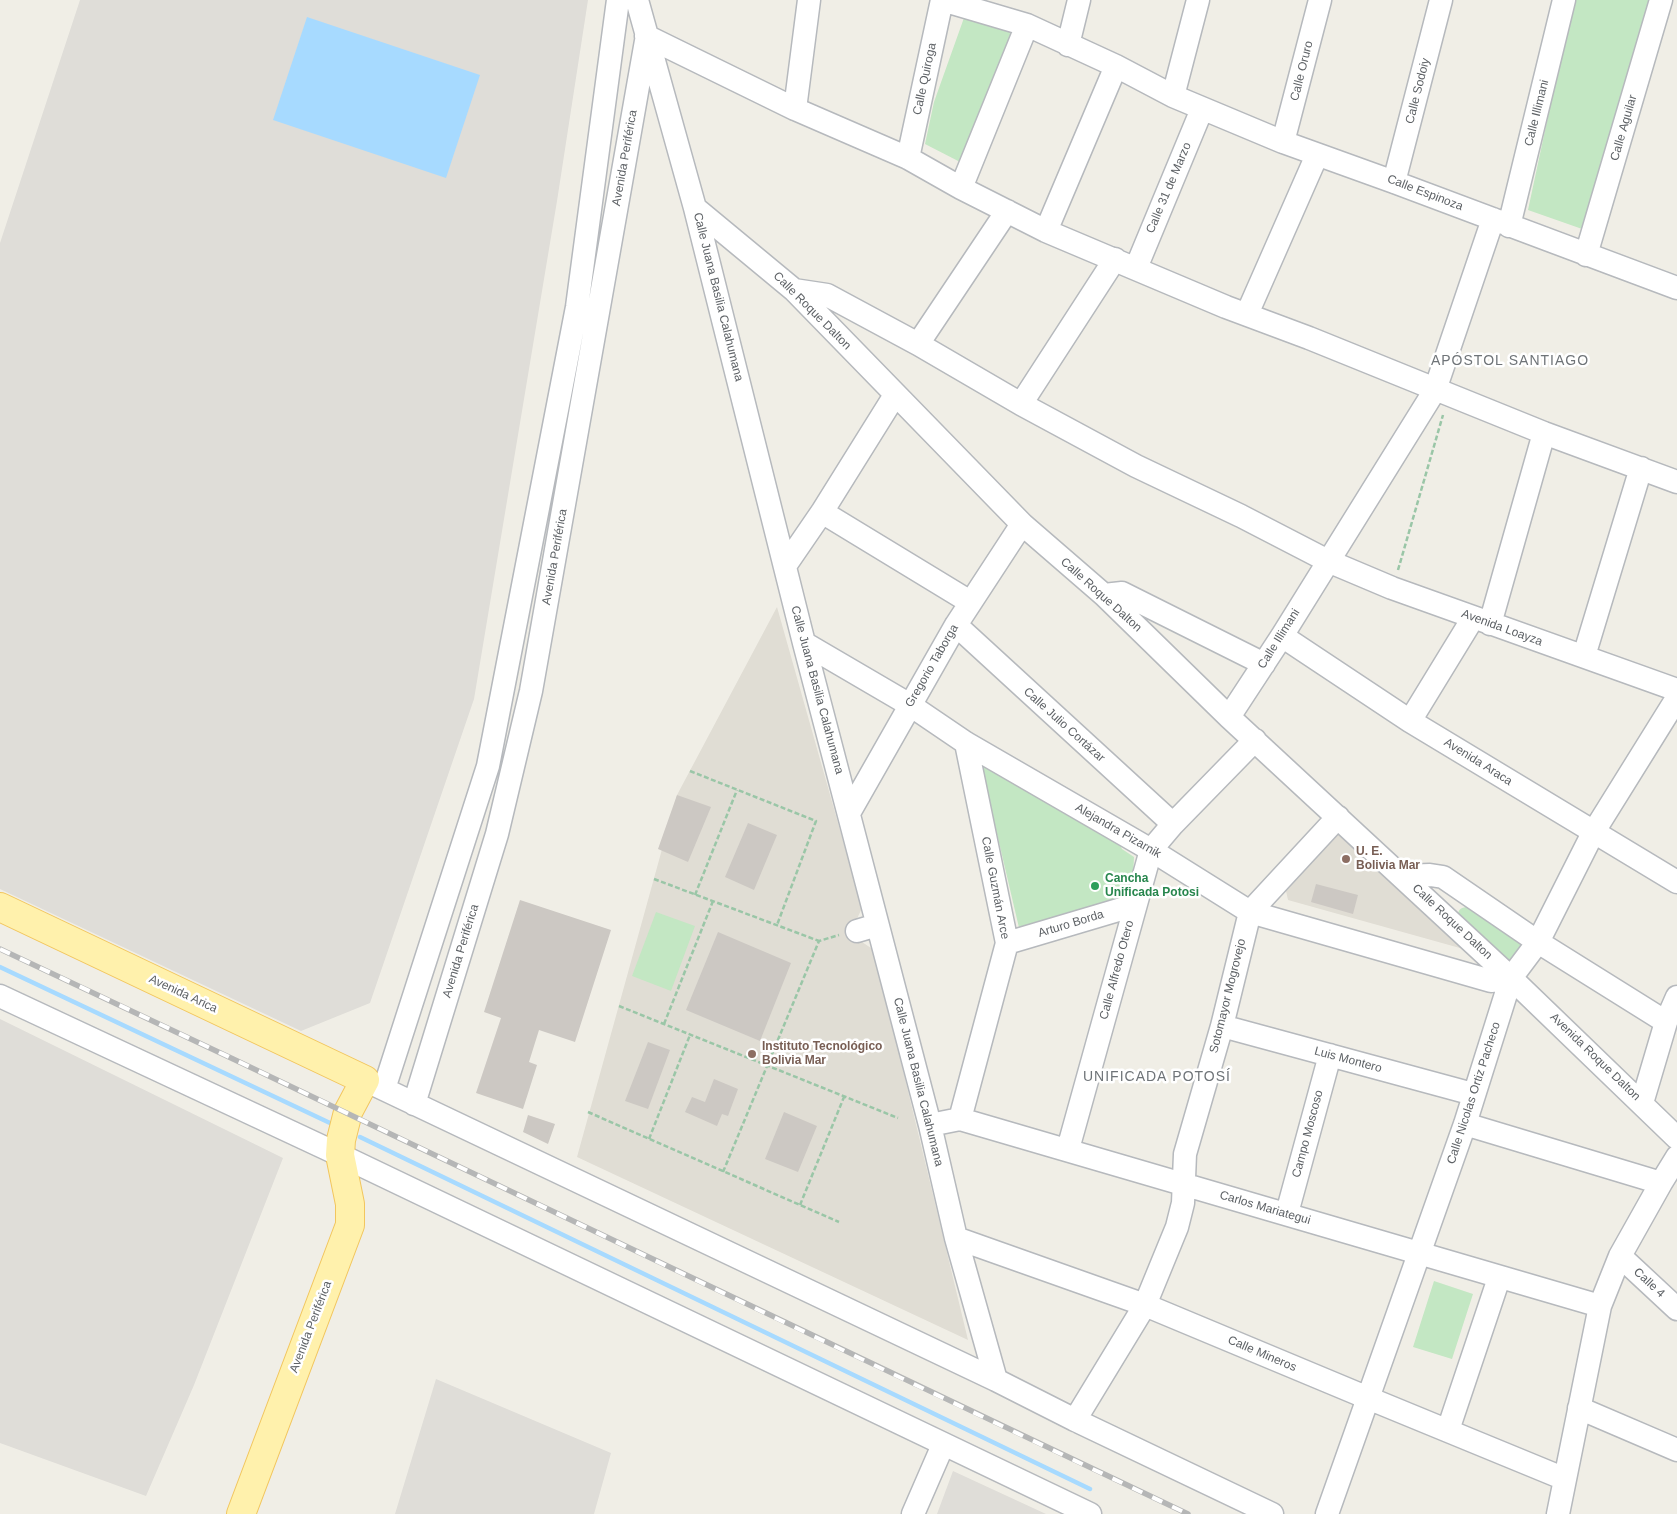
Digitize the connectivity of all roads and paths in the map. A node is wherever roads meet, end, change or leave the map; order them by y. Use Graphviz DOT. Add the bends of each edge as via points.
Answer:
graph roads {
  1 [pos="618,0"];
  2 [pos="637,0"];
  3 [pos="652,0"];
  4 [pos="809,0"];
  5 [pos="942,0"];
  6 [pos="1079,0"];
  7 [pos="1198,0"];
  8 [pos="1320,0"];
  9 [pos="1441,0"];
  10 [pos="1564,0"];
  11 [pos="1662,0"];
  12 [pos="965,3"];
  13 [pos="1027,25"];
  14 [pos="646,36"];
  15 [pos="1068,45"];
  16 [pos="1116,66"];
  17 [pos="1173,96"];
  18 [pos="795,109"];
  19 [pos="1202,109"];
  20 [pos="1283,142"];
  21 [pos="1317,155"];
  22 [pos="908,158"];
  23 [pos="1394,182"];
  24 [pos="961,188"];
  25 [pos="695,208"];
  26 [pos="1007,211"];
  27 [pos="1501,223"];
  28 [pos="1046,230"];
  29 [pos="1586,255"];
  30 [pos="1126,264"];
  31 [pos="1677,288"];
  32 [pos="794,290"];
  33 [pos="1247,314"];
  34 [pos="918,344"];
  35 [pos="1442,392"];
  36 [pos="895,395"];
  37 [pos="1021,404"];
  38 [pos="1544,432"];
  39 [pos="1641,468"];
  40 [pos="1675,475"];
  41 [pos="822,512"];
  42 [pos="1022,524"];
  43 [pos="1328,561"];
  44 [pos="785,566"];
  45 [pos="1392,588"];
  46 [pos="1104,596"];
  47 [pos="970,602"];
  48 [pos="1481,621"];
  49 [pos="956,625"];
  50 [pos="1282,636"];
  51 [pos="804,643"];
  52 [pos="1584,656"];
  53 [pos="1264,664"];
  54 [pos="1677,690"];
  55 [pos="1677,698"];
  56 [pos="910,705"];
  57 [pos="1230,717"];
  58 [pos="1410,720"];
  59 [pos="1255,740"];
  60 [pos="966,744"];
  61 [pos="690,770"];
  62 [pos="737,790"];
  63 [pos="849,813"];
  64 [pos="1338,817"];
  65 [pos="1173,824"];
  66 [pos="1593,833"];
  67 [pos="1151,850"];
  68 [pos="1402,876"];
  69 [pos="654,879"];
  70 [pos="1677,882"];
  71 [pos="695,895"];
  72 [pos="713,901"];
  73 [pos="1135,905"];
  74 [pos="0,907"];
  75 [pos="1250,912"];
  76 [pos="777,925"];
  77 [pos="867,928"];
  78 [pos="819,941"];
  79 [pos="1538,942"];
  80 [pos="1007,943"];
  81 [pos="1511,978"];
  82 [pos="0,996"];
  83 [pos="1677,998"];
  84 [pos="619,1006"];
  85 [pos="1666,1022"];
  86 [pos="664,1024"];
  87 [pos="1222,1026"];
  88 [pos="690,1035"];
  89 [pos="1330,1055"];
  90 [pos="768,1066"];
  91 [pos="375,1085"];
  92 [pos="1473,1094"];
  93 [pos="844,1096"];
  94 [pos="1642,1103"];
  95 [pos="414,1104"];
  96 [pos="588,1112"];
  97 [pos="898,1118"];
  98 [pos="960,1118"];
  99 [pos="1465,1124"];
  100 [pos="930,1125"];
  101 [pos="1677,1138"];
  102 [pos="649,1139"];
  103 [pos="1068,1149"];
  104 [pos="340,1156"];
  105 [pos="1677,1157"];
  106 [pos="723,1172"];
  107 [pos="1660,1183"];
  108 [pos="1183,1185"];
  109 [pos="800,1205"];
  110 [pos="1287,1213"];
  111 [pos="839,1222"];
  112 [pos="956,1238"];
  113 [pos="1420,1254"];
  114 [pos="1620,1256"];
  115 [pos="1499,1278"];
  116 [pos="1145,1305"];
  117 [pos="1600,1306"];
  118 [pos="1677,1309"];
  119 [pos="996,1380"];
  120 [pos="1368,1398"];
  121 [pos="1579,1408"];
  122 [pos="1075,1420"];
  123 [pos="1448,1430"];
  124 [pos="943,1444"];
  125 [pos="1677,1450"];
  126 [pos="1565,1479"];
  127 [pos="241,1514"];
  128 [pos="913,1514"];
  129 [pos="1090,1514"];
  130 [pos="1272,1514"];
  131 [pos="1327,1514"];
  132 [pos="1558,1514"];
  1 -- 91 [label="street, Avenida Periférica" via="577,307 488,766"];
  2 -- 14 [label="street, Calle Juana Basilia Calahumana"];
  3 -- 14 [label="street, Avenida Periférica"];
  4 -- 18 [label="street"];
  5 -- 12 [label="street, Calle Espinoza"];
  5 -- 22 [label="street, Calle Quiroga"];
  6 -- 15 [label="street"];
  7 -- 17 [label="street"];
  8 -- 20 [label="street, Calle Oruro"];
  9 -- 23 [label="street, Calle Sodoiy"];
  10 -- 27 [label="street, Calle Illimani"];
  11 -- 29 [label="street, Calle Aguilar"];
  12 -- 13 [label="street, Calle Espinoza"];
  13 -- 15 [label="street, Calle Espinoza"];
  13 -- 24 [label="street"];
  14 -- 18 [label="street"];
  14 -- 25 [label="street, Calle Juana Basilia Calahumana"];
  14 -- 95 [label="street, Avenida Periférica" via="531,691 497,834"];
  15 -- 16 [label="street, Calle Espinoza"];
  16 -- 17 [label="street, Calle Espinoza"];
  16 -- 28 [label="street"];
  17 -- 19 [label="street, Calle Espinoza"];
  18 -- 22 [label="street"];
  19 -- 20 [label="street, Calle Espinoza"];
  19 -- 30 [label="street, Calle 31 de Marzo"];
  20 -- 21 [label="street, Calle Espinoza"];
  21 -- 23 [label="street, Calle Espinoza"];
  21 -- 33 [label="street"];
  22 -- 24 [label="street"];
  23 -- 27 [label="street, Calle Espinoza"];
  24 -- 26 [label="street"];
  25 -- 32 [label="street, Calle Roque Dalton"];
  25 -- 44 [label="street, Calle Juana Basilia Calahumana"];
  26 -- 28 [label="street"];
  26 -- 34 [label="street"];
  27 -- 29 [label="street, Calle Espinoza"];
  27 -- 35 [label="street, Calle Illimani"];
  28 -- 30 [label="street"];
  29 -- 31 [label="street, Calle Espinoza"];
  30 -- 33 [label="street"];
  30 -- 37 [label="street, Calle 31 de Marzo"];
  32 -- 34 [label="street, Avenida Loayza" via="827,295"];
  32 -- 36 [label="street, Calle Roque Dalton"];
  33 -- 35 [label="street"];
  34 -- 37 [label="street, Avenida Loayza"];
  35 -- 38 [label="street"];
  35 -- 43 [label="street, Calle Illimani"];
  35 -- 45 [label="path"];
  36 -- 41 [label="street"];
  36 -- 42 [label="street, Calle Roque Dalton"];
  37 -- 43 [label="street, Avenida Loayza" via="1136,466"];
  38 -- 39 [label="street"];
  38 -- 48 [label="street"];
  39 -- 40 [label="street"];
  39 -- 52 [label="street"];
  41 -- 44 [label="street"];
  41 -- 47 [label="street"];
  42 -- 46 [label="street, Calle Roque Dalton"];
  42 -- 47 [label="street, Gregorio Taborga"];
  43 -- 45 [label="street, Avenida Loayza"];
  43 -- 50 [label="street, Calle Illimani"];
  44 -- 51 [label="street, Calle Juana Basilia Calahumana"];
  45 -- 48 [label="street, Avenida Loayza"];
  46 -- 53 [label="street" via="1122,593"];
  46 -- 57 [label="street, Calle Roque Dalton"];
  47 -- 49 [label="street, Gregorio Taborga"];
  48 -- 52 [label="street, Avenida Loayza"];
  48 -- 58 [label="street"];
  49 -- 56 [label="street, Gregorio Taborga"];
  49 -- 65 [label="street, Calle Julio Cortázar"];
  50 -- 53 [label="street, Calle Illimani"];
  50 -- 58 [label="street, Avenida Araca"];
  51 -- 56 [label="street, Alejandra Pizarnik"];
  51 -- 63 [label="street, Calle Juana Basilia Calahumana"];
  52 -- 54 [label="street, Avenida Loayza"];
  53 -- 57 [label="street, Calle Illimani"];
  55 -- 66 [label="street, Calle Nicolas Ortiz Pacheco"];
  56 -- 60 [label="street, Alejandra Pizarnik"];
  56 -- 63 [label="street, Gregorio Taborga"];
  57 -- 59 [label="street, Calle Roque Dalton"];
  58 -- 66 [label="street, Avenida Araca"];
  59 -- 64 [label="street, Calle Roque Dalton"];
  59 -- 65 [label="street, Calle Alfredo Otero"];
  60 -- 67 [label="street, Alejandra Pizarnik"];
  60 -- 80 [label="street, Calle Guzmán Arce"];
  61 -- 62 [label="path"];
  62 -- 71 [label="path"];
  62 -- 76 [label="path" via="816,821"];
  63 -- 77 [label="street, Calle Juana Basilia Calahumana"];
  64 -- 68 [label="street, Calle Roque Dalton"];
  64 -- 75 [label="street, Sotomayor Mogrovejo"];
  65 -- 67 [label="street, Calle Alfredo Otero"];
  66 -- 70 [label="street, Avenida Araca"];
  66 -- 79 [label="street, Calle Nicolas Ortiz Pacheco"];
  67 -- 73 [label="street, Calle Alfredo Otero"];
  67 -- 75 [label="street, Alejandra Pizarnik"];
  68 -- 79 [label="street" via="1442,877"];
  68 -- 81 [label="street, Calle Roque Dalton"];
  69 -- 71 [label="path"];
  71 -- 72 [label="path"];
  72 -- 76 [label="path"];
  72 -- 86 [label="path"];
  73 -- 80 [label="street, Arturo Borda"];
  73 -- 103 [label="street, Calle Alfredo Otero"];
  74 -- 91 [label="main road, Avenida Arica"];
  75 -- 81 [label="street, Alejandra Pizarnik" via="1491,981"];
  75 -- 87 [label="street, Sotomayor Mogrovejo"];
  76 -- 78 [label="path"];
  77 -- 78 [label="path"];
  77 -- 100 [label="street, Calle Juana Basilia Calahumana"];
  78 -- 90 [label="path"];
  79 -- 81 [label="street, Calle Nicolas Ortiz Pacheco"];
  79 -- 85 [label="street"];
  80 -- 98 [label="street, Calle Guzmán Arce"];
  81 -- 92 [label="street, Calle Nicolas Ortiz Pacheco"];
  81 -- 94 [label="street, Avenida Roque Dalton"];
  82 -- 104 [label="street"];
  83 -- 85 [label="street"];
  84 -- 86 [label="path"];
  85 -- 94 [label="street"];
  86 -- 88 [label="path"];
  87 -- 89 [label="street, Luis Montero"];
  87 -- 108 [label="street, Sotomayor Mogrovejo" via="1185,1154"];
  88 -- 90 [label="path"];
  88 -- 102 [label="path"];
  89 -- 92 [label="street, Luis Montero"];
  89 -- 110 [label="street, Campo Moscoso"];
  90 -- 93 [label="path"];
  90 -- 106 [label="path"];
  91 -- 95 [label="street"];
  91 -- 104 [label="main road, Avenida Periférica" via="348,1112"];
  92 -- 99 [label="street, Calle Nicolas Ortiz Pacheco"];
  93 -- 97 [label="path"];
  93 -- 109 [label="path"];
  94 -- 101 [label="street, Avenida Roque Dalton"];
  95 -- 119 [label="street"];
  96 -- 102 [label="path"];
  98 -- 100 [label="street, Carlos Mariategui"];
  98 -- 103 [label="street, Carlos Mariategui"];
  99 -- 107 [label="street"];
  99 -- 113 [label="street, Calle Nicolas Ortiz Pacheco"];
  100 -- 112 [label="street, Calle Juana Basilia Calahumana"];
  102 -- 106 [label="path"];
  103 -- 108 [label="street, Carlos Mariategui"];
  104 -- 124 [label="street"];
  104 -- 127 [label="main road, Avenida Periférica" via="350,1204 350,1225"];
  105 -- 107 [label="street"];
  106 -- 109 [label="path"];
  107 -- 114 [label="street"];
  108 -- 110 [label="street, Carlos Mariategui"];
  108 -- 116 [label="street, Sotomayor Mogrovejo" via="1183,1203 1177,1227"];
  109 -- 111 [label="path"];
  110 -- 113 [label="street, Carlos Mariategui"];
  112 -- 116 [label="street, Calle Mineros"];
  112 -- 119 [label="street, Calle Juana Basilia Calahumana"];
  113 -- 115 [label="street, Carlos Mariategui"];
  113 -- 120 [label="street, Calle Nicolas Ortiz Pacheco"];
  114 -- 117 [label="street"];
  114 -- 118 [label="street, Calle 4"];
  115 -- 117 [label="street, Carlos Mariategui"];
  115 -- 123 [label="street"];
  116 -- 120 [label="street, Calle Mineros"];
  116 -- 122 [label="street, Sotomayor Mogrovejo"];
  117 -- 121 [label="street"];
  119 -- 122 [label="street"];
  120 -- 123 [label="street, Calle Mineros"];
  120 -- 131 [label="street, Calle Nicolas Ortiz Pacheco"];
  121 -- 125 [label="street"];
  121 -- 126 [label="street"];
  122 -- 130 [label="street"];
  123 -- 126 [label="street, Calle Mineros"];
  124 -- 128 [label="street"];
  124 -- 129 [label="street"];
  126 -- 132 [label="street"];
}
